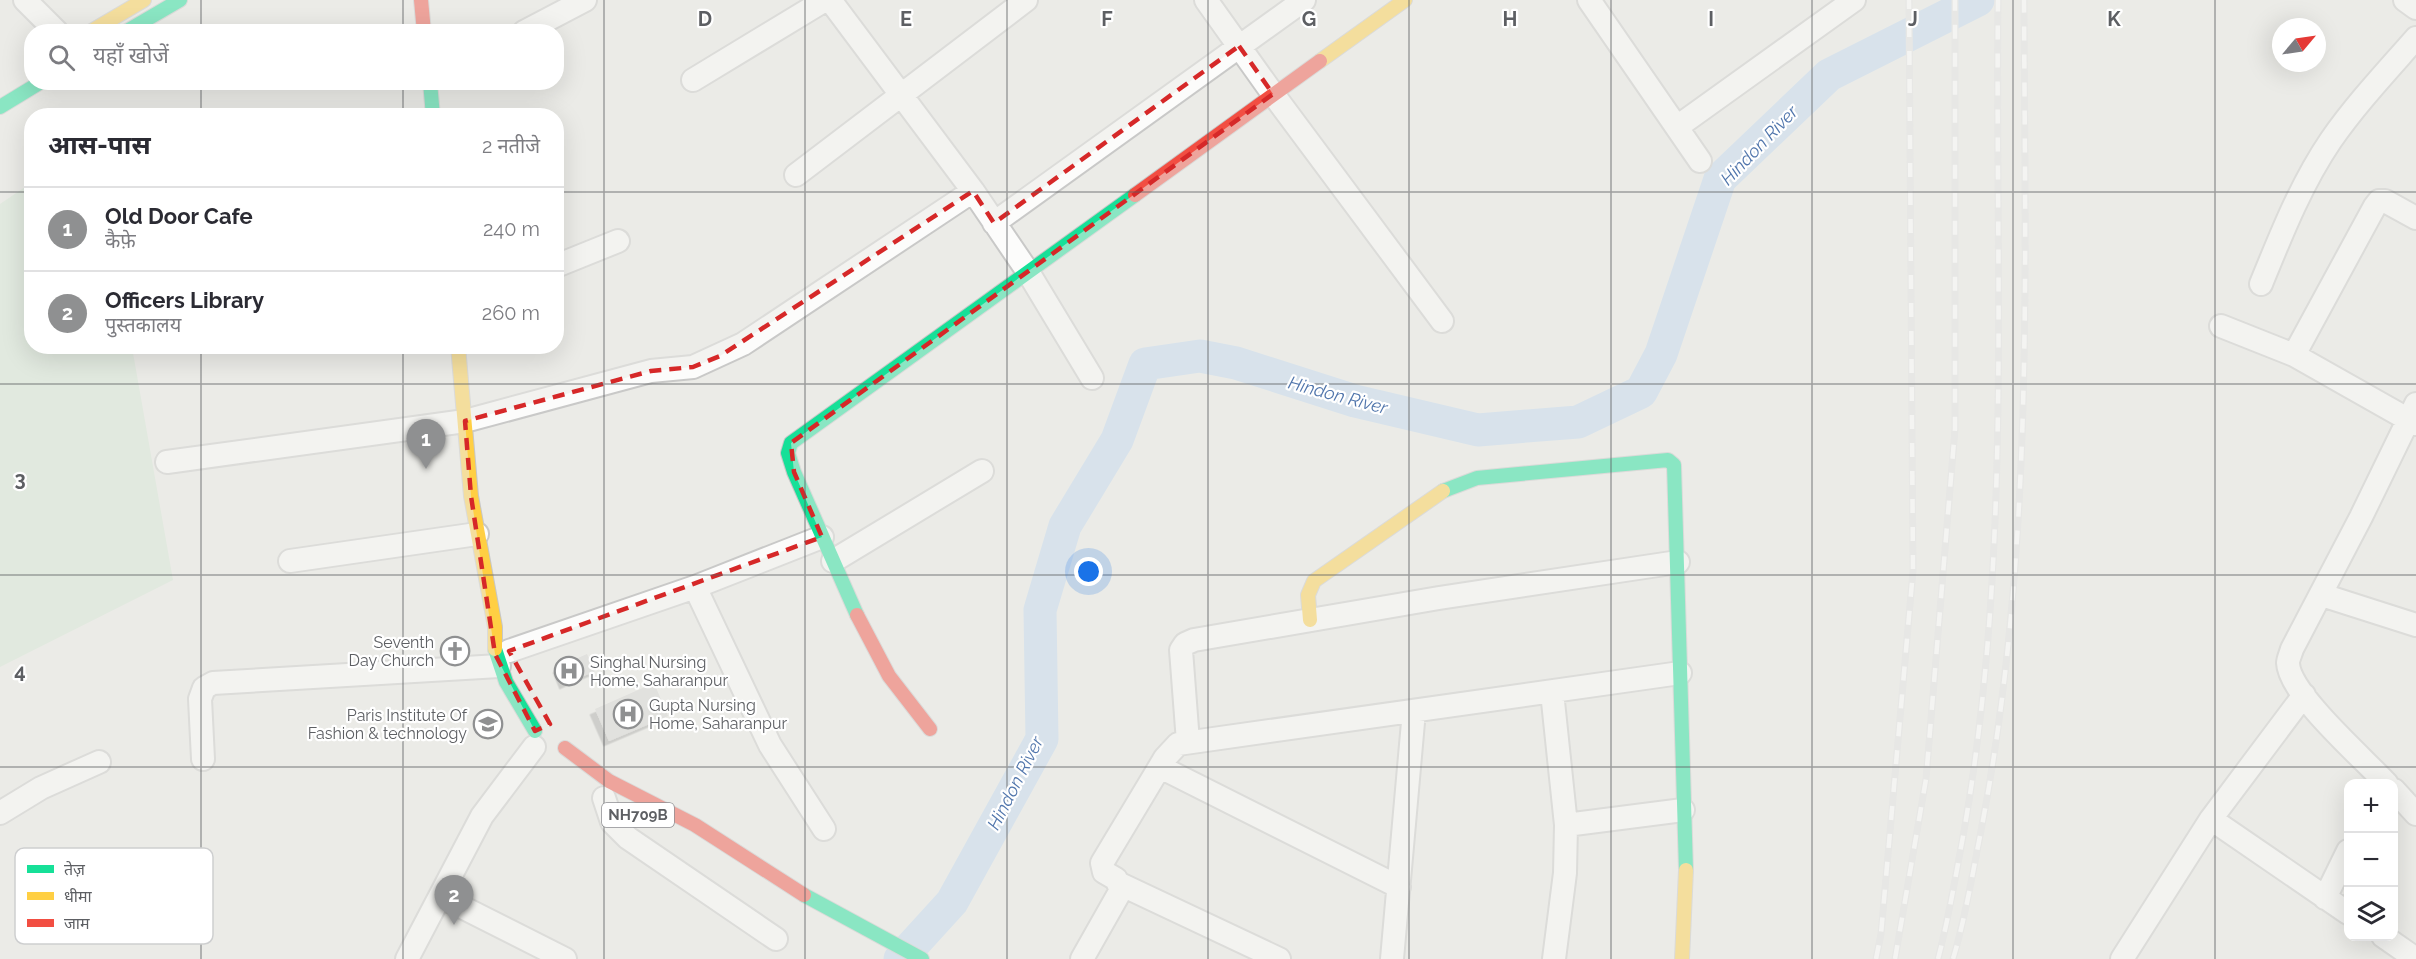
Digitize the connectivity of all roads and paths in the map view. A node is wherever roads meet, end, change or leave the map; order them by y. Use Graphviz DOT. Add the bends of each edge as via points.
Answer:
graph roads {
  1 [pos="26,0"];
  2 [pos="144,0"];
  3 [pos="180,0"];
  4 [pos="420,0"];
  5 [pos="585,0"];
  6 [pos="827,0"];
  7 [pos="1206,0"];
  8 [pos="1304,0"];
  9 [pos="1405,0"];
  10 [pos="1589,0"];
  11 [pos="1854,0"];
  12 [pos="2405,0"];
  13 [pos="1023,1"];
  14 [pos="2416,8"];
  15 [pos="107,21"];
  16 [pos="49,24"];
  17 [pos="423,24"];
  18 [pos="539,24"];
  19 [pos="2416,38"];
  20 [pos="1239,46"];
  21 [pos="693,80"];
  22 [pos="28,90"];
  23 [pos="431,90"];
  24 [pos="900,94"];
  25 [pos="1273,94"];
  26 [pos="0,107"];
  27 [pos="432,108"];
  28 [pos="1677,127"];
  29 [pos="1700,161"];
  30 [pos="796,175"];
  31 [pos="972,191"];
  32 [pos="2416,218"];
  33 [pos="994,223"];
  34 [pos="618,241"];
  35 [pos="564,263"];
  36 [pos="1028,272"];
  37 [pos="2261,284"];
  38 [pos="1442,321"];
  39 [pos="2221,326"];
  40 [pos="459,354"];
  41 [pos="2294,355"];
  42 [pos="1092,378"];
  43 [pos="2413,416"];
  44 [pos="465,421"];
  45 [pos="167,462"];
  46 [pos="982,471"];
  47 [pos="477,534"];
  48 [pos="822,537"];
  49 [pos="290,561"];
  50 [pos="833,561"];
  51 [pos="1678,562"];
  52 [pos="695,587"];
  53 [pos="2322,595"];
  54 [pos="1310,620"];
  55 [pos="2416,625"];
  56 [pos="509,661"];
  57 [pos="1680,673"];
  58 [pos="1552,692"];
  59 [pos="2304,695"];
  60 [pos="1414,711"];
  61 [pos="550,724"];
  62 [pos="930,729"];
  63 [pos="564,732"];
  64 [pos="1188,742"];
  65 [pos="566,748"];
  66 [pos="542,749"];
  67 [pos="203,759"];
  68 [pos="99,762"];
  69 [pos="1160,767"];
  70 [pos="2382,779"];
  71 [pos="598,794"];
  72 [pos="2398,795"];
  73 [pos="626,810"];
  74 [pos="1683,810"];
  75 [pos="0,813"];
  76 [pos="2416,814"];
  77 [pos="2211,819"];
  78 [pos="1566,825"];
  79 [pos="824,829"];
  80 [pos="688,839"];
  81 [pos="735,853"];
  82 [pos="2344,861"];
  83 [pos="1120,884"];
  84 [pos="1399,887"];
  85 [pos="440,896"];
  86 [pos="2325,898"];
  87 [pos="2344,910"];
  88 [pos="776,939"];
  89 [pos="2390,941"];
  90 [pos="1092,956"];
  91 [pos="2416,958"];
  92 [pos="407,959"];
  93 [pos="566,959"];
  94 [pos="922,959"];
  95 [pos="1279,959"];
  96 [pos="1392,959"];
  97 [pos="1554,959"];
  98 [pos="1682,959"];
  99 [pos="2122,959"];
  1 -- 16 [label="street"];
  2 -- 15 [label="main road"];
  3 -- 15 [label="main road"];
  4 -- 17 [label="main road"];
  5 -- 18 [label="street"];
  6 -- 21 [label="street"];
  6 -- 24 [label="street"];
  7 -- 20 [label="street"];
  8 -- 20 [label="street"];
  9 -- 25 [label="main road"];
  10 -- 28 [label="street"];
  11 -- 28 [label="street"];
  12 -- 14 [label="street"];
  13 -- 24 [label="street"];
  19 -- 37 [label="street" via="2331,141 2290,214"];
  20 -- 25 [label="street"];
  20 -- 33 [label="street"];
  22 -- 26 [label="main road"];
  23 -- 27 [label="main road"];
  24 -- 30 [label="street"];
  24 -- 31 [label="street"];
  25 -- 36 [label="main road"];
  25 -- 38 [label="street"];
  28 -- 29 [label="street"];
  31 -- 33 [label="street"];
  31 -- 44 [label="street" via="720,356 693,367 651,370"];
  32 -- 41 [label="street" via="2379,201"];
  33 -- 36 [label="street"];
  34 -- 35 [label="street"];
  36 -- 42 [label="street"];
  36 -- 48 [label="main road" via="791,443 788,453 794,472"];
  39 -- 41 [label="street"];
  40 -- 44 [label="main road"];
  41 -- 43 [label="street"];
  43 -- 53 [label="street"];
  44 -- 45 [label="street"];
  44 -- 47 [label="main road"];
  46 -- 50 [label="street"];
  47 -- 49 [label="street"];
  47 -- 56 [label="main road" via="495,627"];
  48 -- 50 [label="main road"];
  48 -- 52 [label="street"];
  50 -- 62 [label="main road" via="889,676"];
  51 -- 54 [label="street"];
  51 -- 54 [label="main road" via="1676,473 1668,460 1477,478 1442,491 1314,580 1307,598"];
  51 -- 57 [label="main road"];
  52 -- 56 [label="street"];
  52 -- 79 [label="street" via="766,738"];
  53 -- 55 [label="street"];
  53 -- 59 [label="street" via="2288,662"];
  54 -- 64 [label="street" via="1185,644 1181,659"];
  56 -- 66 [label="main road"];
  56 -- 67 [label="street" via="213,683 204,688 200,699"];
  57 -- 58 [label="street"];
  57 -- 74 [label="main road"];
  58 -- 60 [label="street"];
  58 -- 78 [label="street"];
  59 -- 70 [label="street"];
  59 -- 77 [label="street"];
  60 -- 64 [label="street"];
  60 -- 84 [label="street"];
  61 -- 66 [label="main road"];
  63 -- 65 [label="main road"];
  64 -- 69 [label="street" via="1170,750"];
  65 -- 66 [label="main road"];
  65 -- 81 [label="main road, NH709B" via="609,781 695,825"];
  66 -- 85 [label="street" via="482,816"];
  68 -- 75 [label="street" via="41,788"];
  69 -- 83 [label="street" via="1102,863 1104,872"];
  69 -- 84 [label="street"];
  71 -- 73 [label="main road, NH709B"];
  71 -- 88 [label="street" via="612,822 628,838"];
  72 -- 76 [label="street"];
  74 -- 78 [label="street"];
  74 -- 98 [label="main road" via="1686,906"];
  77 -- 86 [label="street"];
  77 -- 99 [label="street"];
  78 -- 97 [label="street" via="1565,873"];
  80 -- 81 [label="main road, NH709B"];
  81 -- 94 [label="main road, NH709B"];
  82 -- 86 [label="street"];
  83 -- 90 [label="street" via="1119,896"];
  83 -- 95 [label="street"];
  84 -- 96 [label="street"];
  85 -- 92 [label="street"];
  85 -- 93 [label="street"];
  86 -- 87 [label="street"];
  89 -- 91 [label="street"];
}
